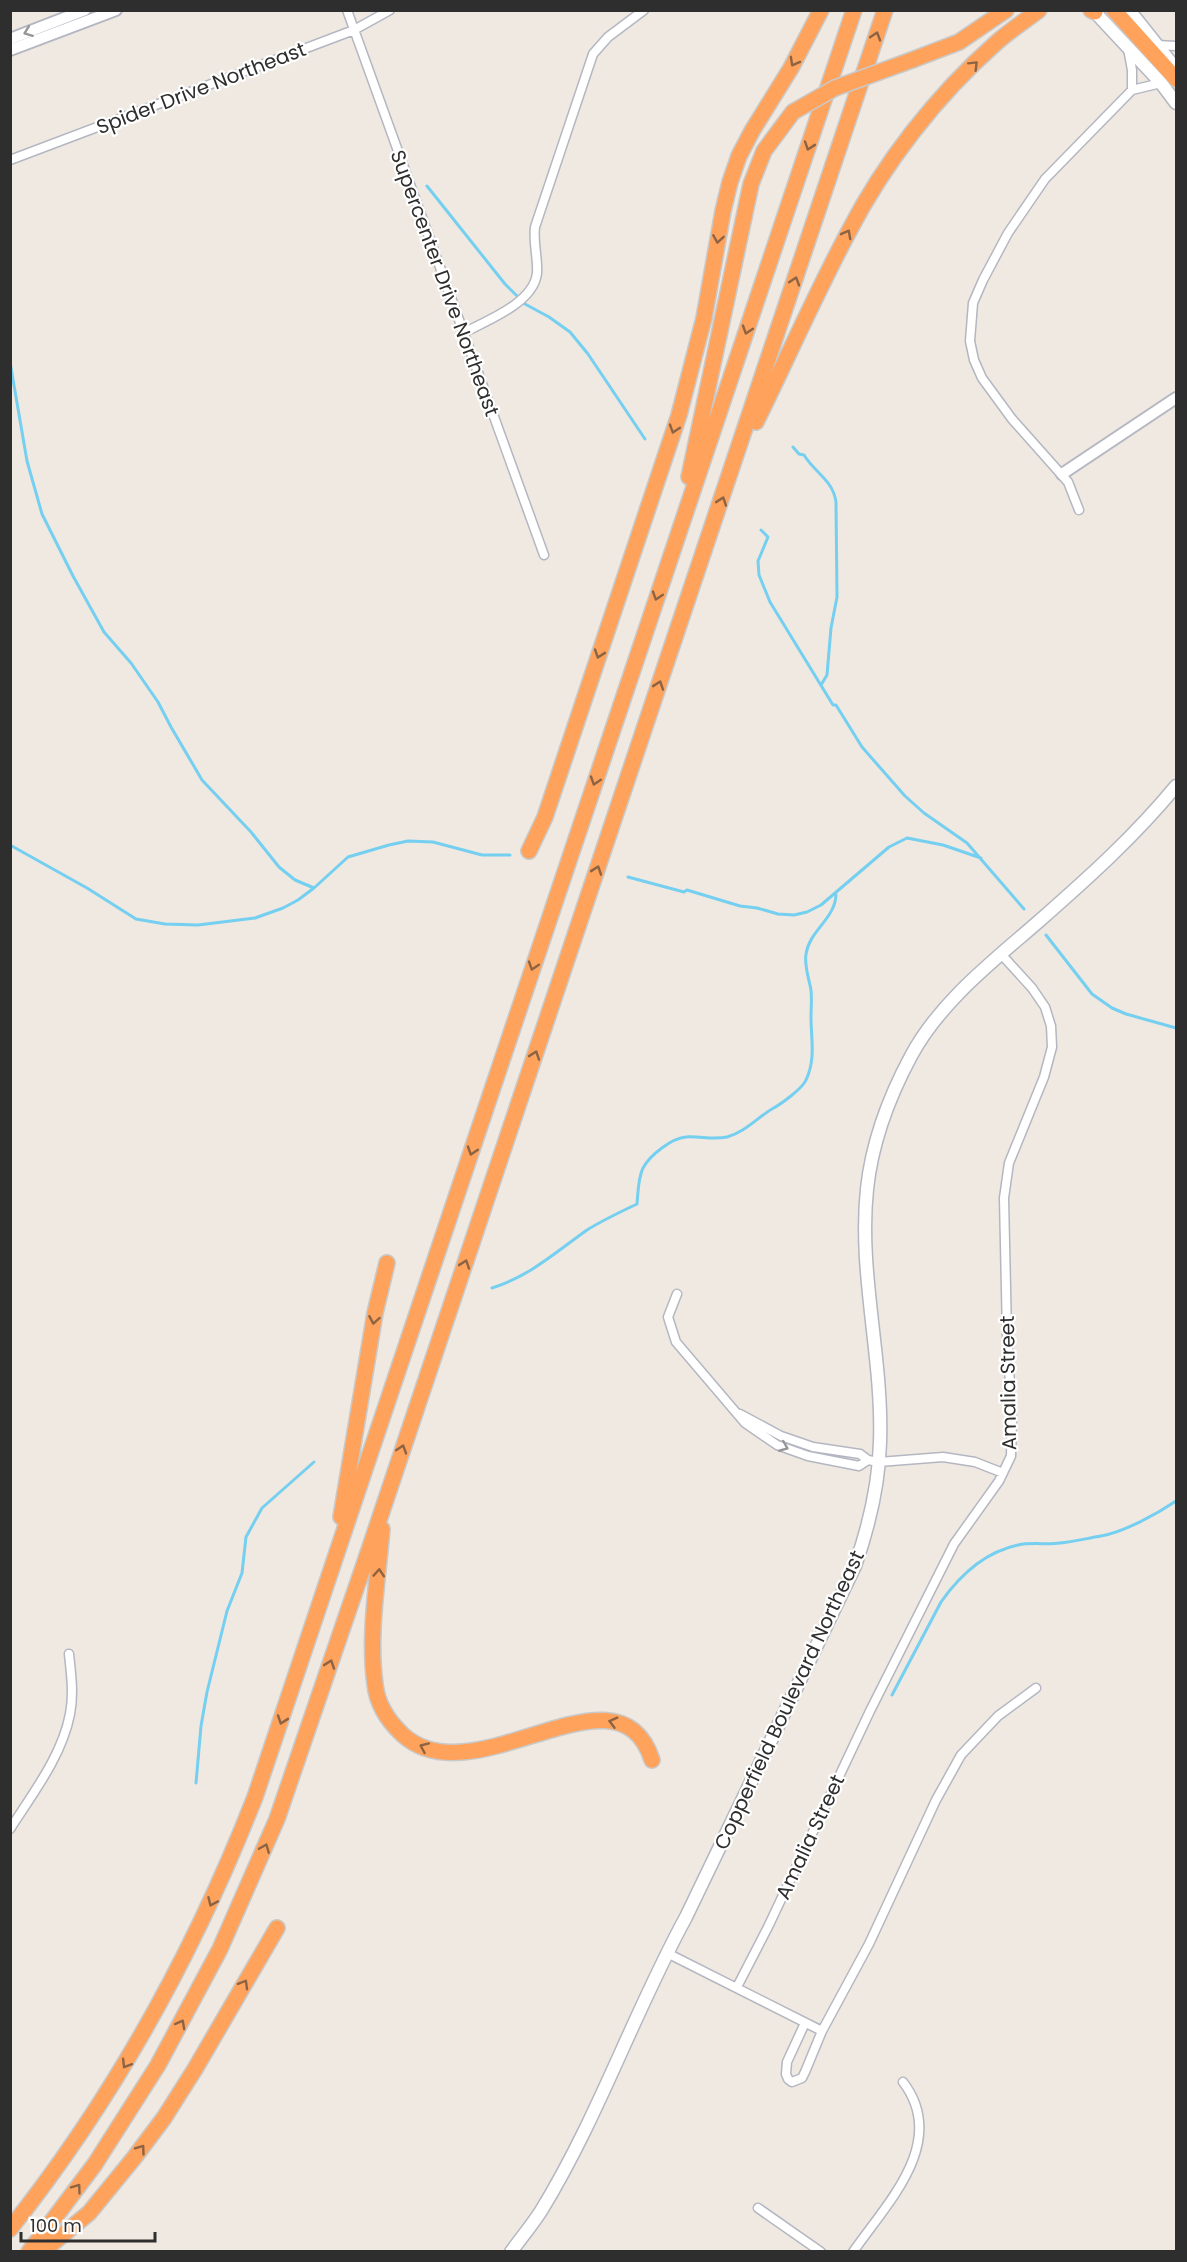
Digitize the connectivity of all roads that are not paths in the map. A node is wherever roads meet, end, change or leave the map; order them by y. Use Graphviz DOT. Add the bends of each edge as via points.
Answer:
graph roads {
  1 [pos="85,10"];
  2 [pos="102,10"];
  3 [pos="116,10"];
  4 [pos="347,10"];
  5 [pos="390,10"];
  6 [pos="644,10"];
  7 [pos="821,10"];
  8 [pos="854,10"];
  9 [pos="885,10"];
  10 [pos="1006,10"];
  11 [pos="1039,10"];
  12 [pos="1114,10"];
  13 [pos="1129,10"];
  14 [pos="1093,11"];
  15 [pos="354,30"];
  16 [pos="56,33"];
  17 [pos="10,39"];
  18 [pos="1157,45"];
  19 [pos="1176,46"];
  20 [pos="1127,47"];
  21 [pos="10,50"];
  22 [pos="1176,69"];
  23 [pos="1176,79"];
  24 [pos="1161,83"];
  25 [pos="1132,90"];
  26 [pos="1176,103"];
  27 [pos="10,160"];
  28 [pos="463,333"];
  29 [pos="1176,398"];
  30 [pos="1062,474"];
  31 [pos="730,476"];
  32 [pos="1079,510"];
  33 [pos="675,541"];
  34 [pos="544,555"];
  35 [pos="1176,786"];
  36 [pos="529,851"];
  37 [pos="1000,954"];
  38 [pos="387,1263"];
  39 [pos="677,1294"];
  40 [pos="874,1461"];
  41 [pos="1003,1473"];
  42 [pos="384,1504"];
  43 [pos="333,1565"];
  44 [pos="69,1654"];
  45 [pos="1036,1688"];
  46 [pos="652,1760"];
  47 [pos="10,1829"];
  48 [pos="277,1928"];
  49 [pos="667,1953"];
  50 [pos="737,1987"];
  51 [pos="805,2023"];
  52 [pos="822,2031"];
  53 [pos="903,2082"];
  54 [pos="758,2208"];
  55 [pos="10,2229"];
  56 [pos="29,2252"];
  57 [pos="42,2252"];
  58 [pos="512,2252"];
  59 [pos="821,2252"];
  60 [pos="853,2252"];
  1 -- 17 [label="street, one-way"];
  2 -- 16 [label="street"];
  3 -- 16 [label="street"];
  4 -- 15 [label="street, Supercenter Drive Northeast"];
  5 -- 15 [label="street, Spider Drive Northeast"];
  6 -- 28 [label="street" via="592,54 535,226 537,273 530,291 515,304"];
  7 -- 36 [label="highway, one-way" via="739,156 723,211 704,318 679,415 545,817"];
  8 -- 33 [label="highway, one-way"];
  31 -- 9 [label="highway, one-way"];
  10 -- 33 [label="highway, bridge" via="959,42 835,88 793,112 764,151 751,184"];
  31 -- 11 [label="highway, one-way" via="848,232 892,160 933,107 970,68"];
  12 -- 23 [label="highway"];
  13 -- 18 [label="main road"];
  14 -- 20 [label="main road"];
  15 -- 27 [label="street, Spider Drive Northeast"];
  15 -- 28 [label="street, Supercenter Drive Northeast"];
  16 -- 21 [label="street"];
  18 -- 19 [label="street"];
  18 -- 22 [label="main road"];
  20 -- 24 [label="main road"];
  20 -- 25 [label="street"];
  24 -- 25 [label="street"];
  24 -- 26 [label="main road"];
  25 -- 30 [label="street" via="1035,192 993,261 973,303 970,341 982,378 994,398"];
  28 -- 34 [label="street, Supercenter Drive Northeast"];
  29 -- 30 [label="street"];
  30 -- 32 [label="street"];
  42 -- 31 [label="highway, one-way"];
  33 -- 43 [label="highway, one-way"];
  35 -- 37 [label="main road, Copperfield Boulevard Northeast" via="1119,849"];
  37 -- 40 [label="main road, Copperfield Boulevard Northeast" via="962,989 932,1025 912,1055 877,1136 867,1189 866,1230 879,1402 880,1440"];
  37 -- 41 [label="street, Amalia Street" via="1046,1007 1052,1047 1009,1163 1004,1198 1012,1419 1011,1456"];
  38 -- 43 [label="highway, one-way" via="375,1313"];
  39 -- 40 [label="street" via="668,1317 676,1342 745,1423 777,1445 808,1456 859,1466"];
  40 -- 41 [label="street" via="943,1457 975,1461"];
  40 -- 49 [label="main road, Copperfield Boulevard Northeast" via="874,1501 855,1566"];
  41 -- 50 [label="street, Amalia Street" via="954,1544"];
  46 -- 42 [label="highway, one-way" via="636,1734 605,1719 458,1753 423,1748 396,1729 380,1702 374,1675"];
  56 -- 42 [label="highway, one-way" via="125,2118 220,1949 280,1809"];
  43 -- 55 [label="highway, one-way" via="255,1797 193,1941 113,2085"];
  44 -- 47 [label="street" via="72,1691 66,1728 54,1758"];
  45 -- 52 [label="street" via="998,1716 961,1755"];
  57 -- 48 [label="highway, one-way" via="89,2213 152,2134 195,2069"];
  49 -- 50 [label="street"];
  49 -- 58 [label="main road, Copperfield Boulevard Northeast" via="584,2130 546,2201"];
  50 -- 51 [label="street"];
  51 -- 52 [label="street"];
  51 -- 52 [label="street" via="786,2068 792,2082 801,2078"];
  53 -- 60 [label="street" via="916,2106 916,2155 906,2177"];
  54 -- 59 [label="street"];
}
